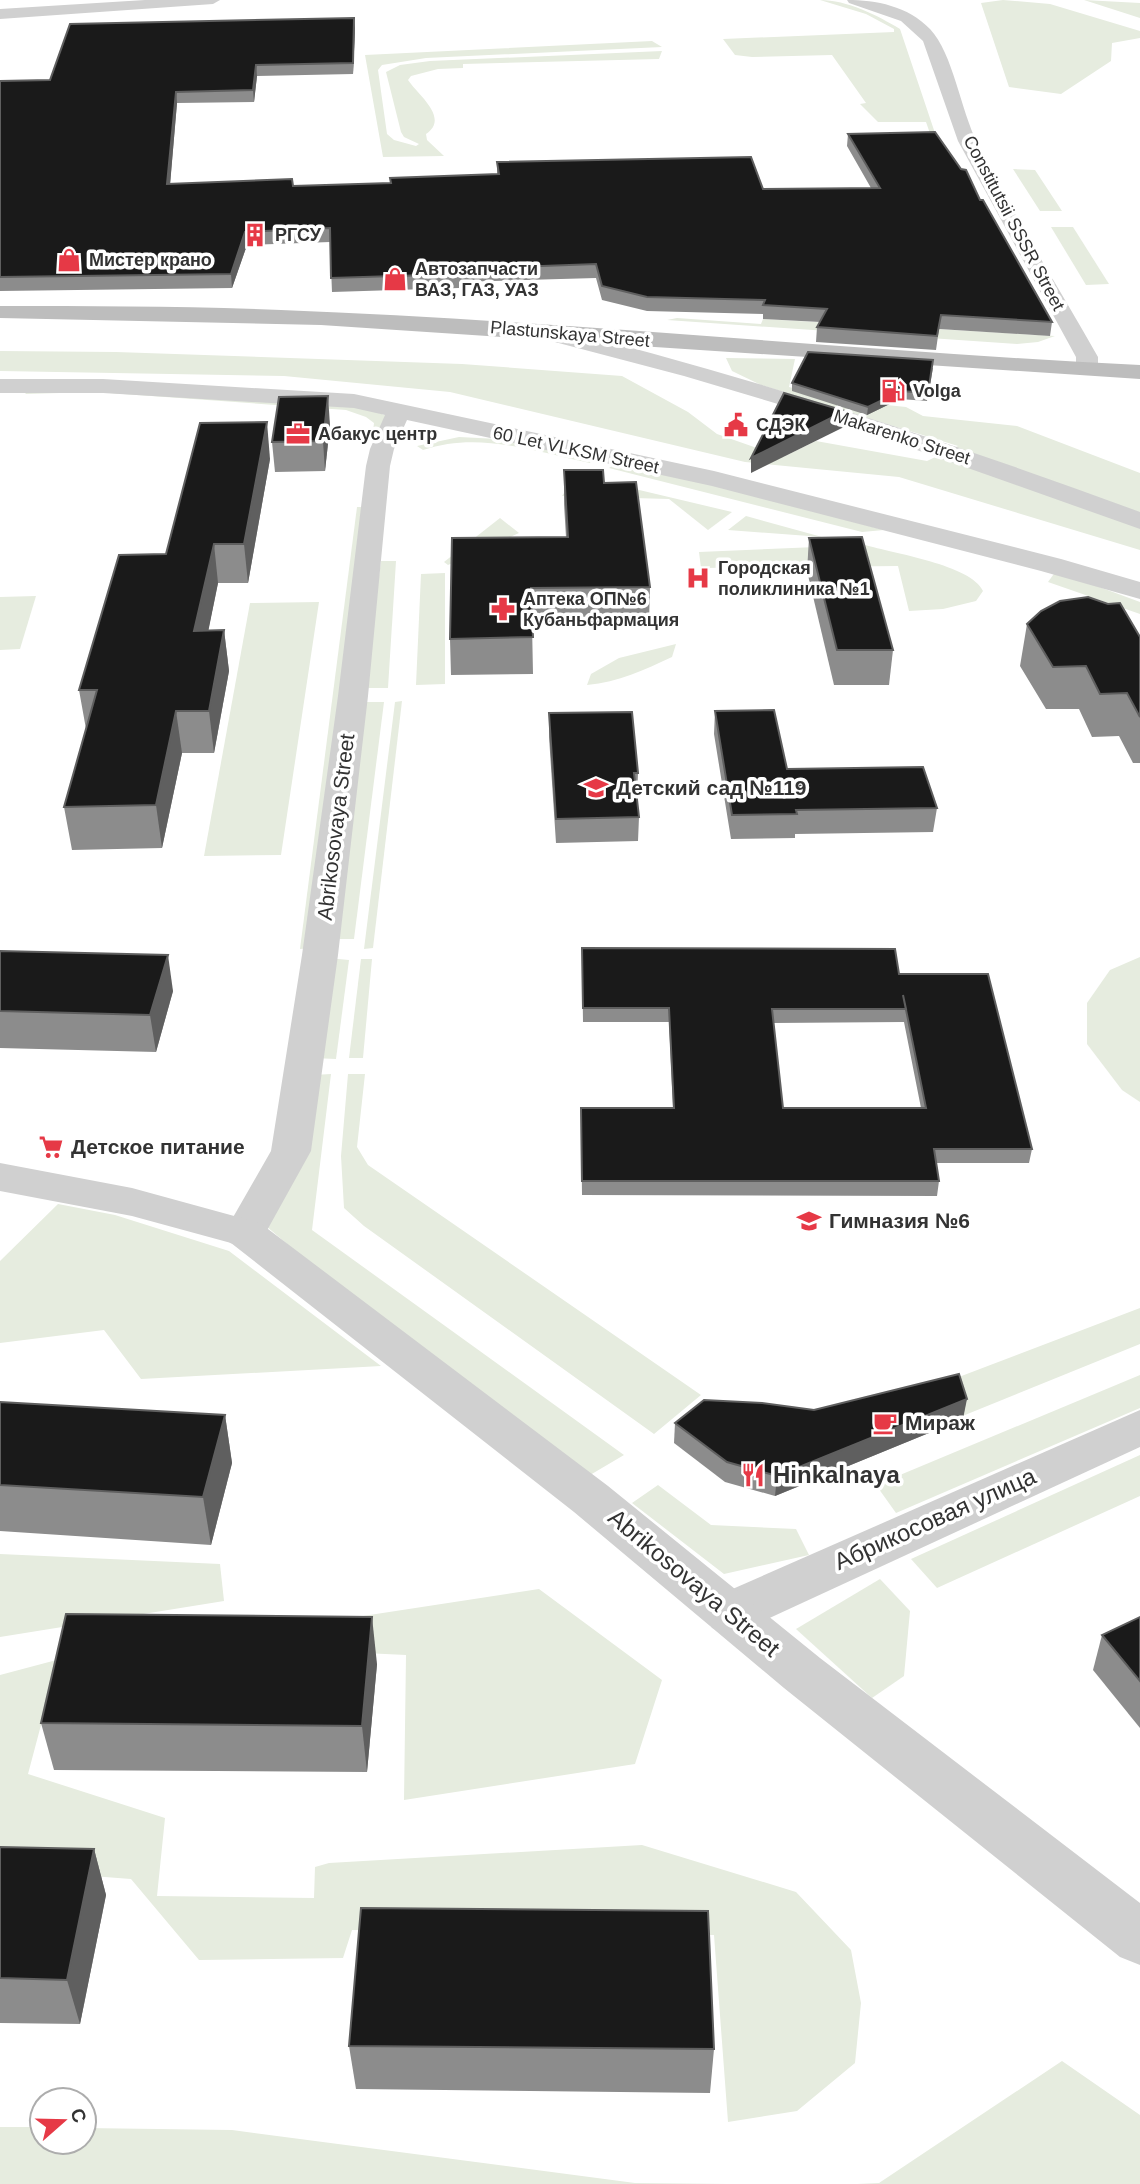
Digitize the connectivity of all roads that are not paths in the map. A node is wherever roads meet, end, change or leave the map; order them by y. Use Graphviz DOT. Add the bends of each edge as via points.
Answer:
graph roads {
  1 [pos="213,0"];
  2 [pos="854,0"];
  3 [pos="0,14"];
  4 [pos="0,312"];
  5 [pos="540,331"];
  6 [pos="1087,370"];
  7 [pos="1140,372"];
  8 [pos="0,386"];
  9 [pos="399,411"];
  10 [pos="1140,521"];
  11 [pos="1140,591"];
  12 [pos="0,1177"];
  13 [pos="245,1233"];
  14 [pos="1140,1427"];
  15 [pos="730,1612"];
  16 [pos="1140,1938"];
  1 -- 3 [label="street"];
  2 -- 6 [label="street, Constitutsii SSSR Street" via="912,20 931,40 967,141 1087,357"];
  4 -- 5 [label="main road, Plastunskaya Street" via="317,317"];
  5 -- 6 [label="main road, Plastunskaya Street"];
  5 -- 10 [label="street, Makarenko Street" via="671,364 913,439"];
  6 -- 7 [label="main road, Plastunskaya Street"];
  8 -- 9 [label="street, 60 Let VLKSM Street" via="103,386 354,401"];
  9 -- 11 [label="street, 60 Let VLKSM Street" via="714,479"];
  9 -- 13 [label="street, Abrikosovaya Street" via="378,466 320,955 291,1150"];
  12 -- 13 [label="street, Abrikosovaya Street" via="132,1202"];
  13 -- 15 [label="street, Abrikosovaya Street" via="601,1506"];
  14 -- 15 [label="street, Абрикосовая улица"];
  15 -- 16 [label="street, Abrikosovaya Street"];
}
